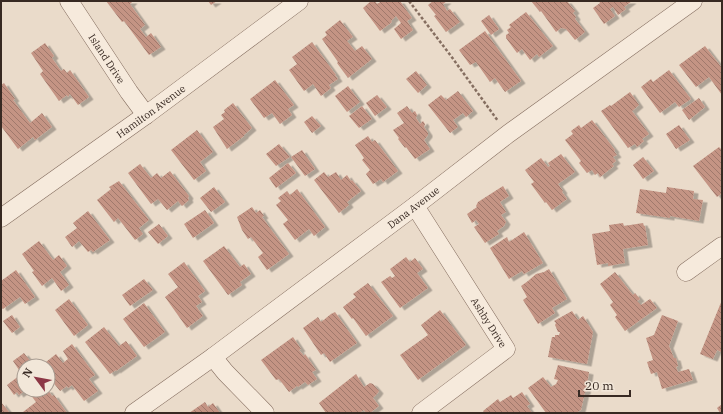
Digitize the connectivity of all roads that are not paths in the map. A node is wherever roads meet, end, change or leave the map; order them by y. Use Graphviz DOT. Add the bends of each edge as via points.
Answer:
graph roads {
  1 [pos="69,1"];
  2 [pos="299,1"];
  3 [pos="693,1"];
  4 [pos="146,115"];
  5 [pos="415,206"];
  6 [pos="1,218"];
  7 [pos="722,246"];
  8 [pos="686,272"];
  9 [pos="213,357"];
  10 [pos="134,413"];
  11 [pos="265,413"];
  12 [pos="421,413"];
  1 -- 4 [label="street, Island Drive"];
  2 -- 4 [label="street, Hamilton Avenue"];
  3 -- 5 [label="street, Dana Avenue" via="508,134"];
  4 -- 6 [label="street, Hamilton Avenue"];
  5 -- 9 [label="street, Dana Avenue"];
  5 -- 12 [label="street, Ashby Drive" via="506,349"];
  7 -- 8 [label="street"];
  9 -- 10 [label="street, Dana Avenue"];
  9 -- 11 [label="street"];
}
